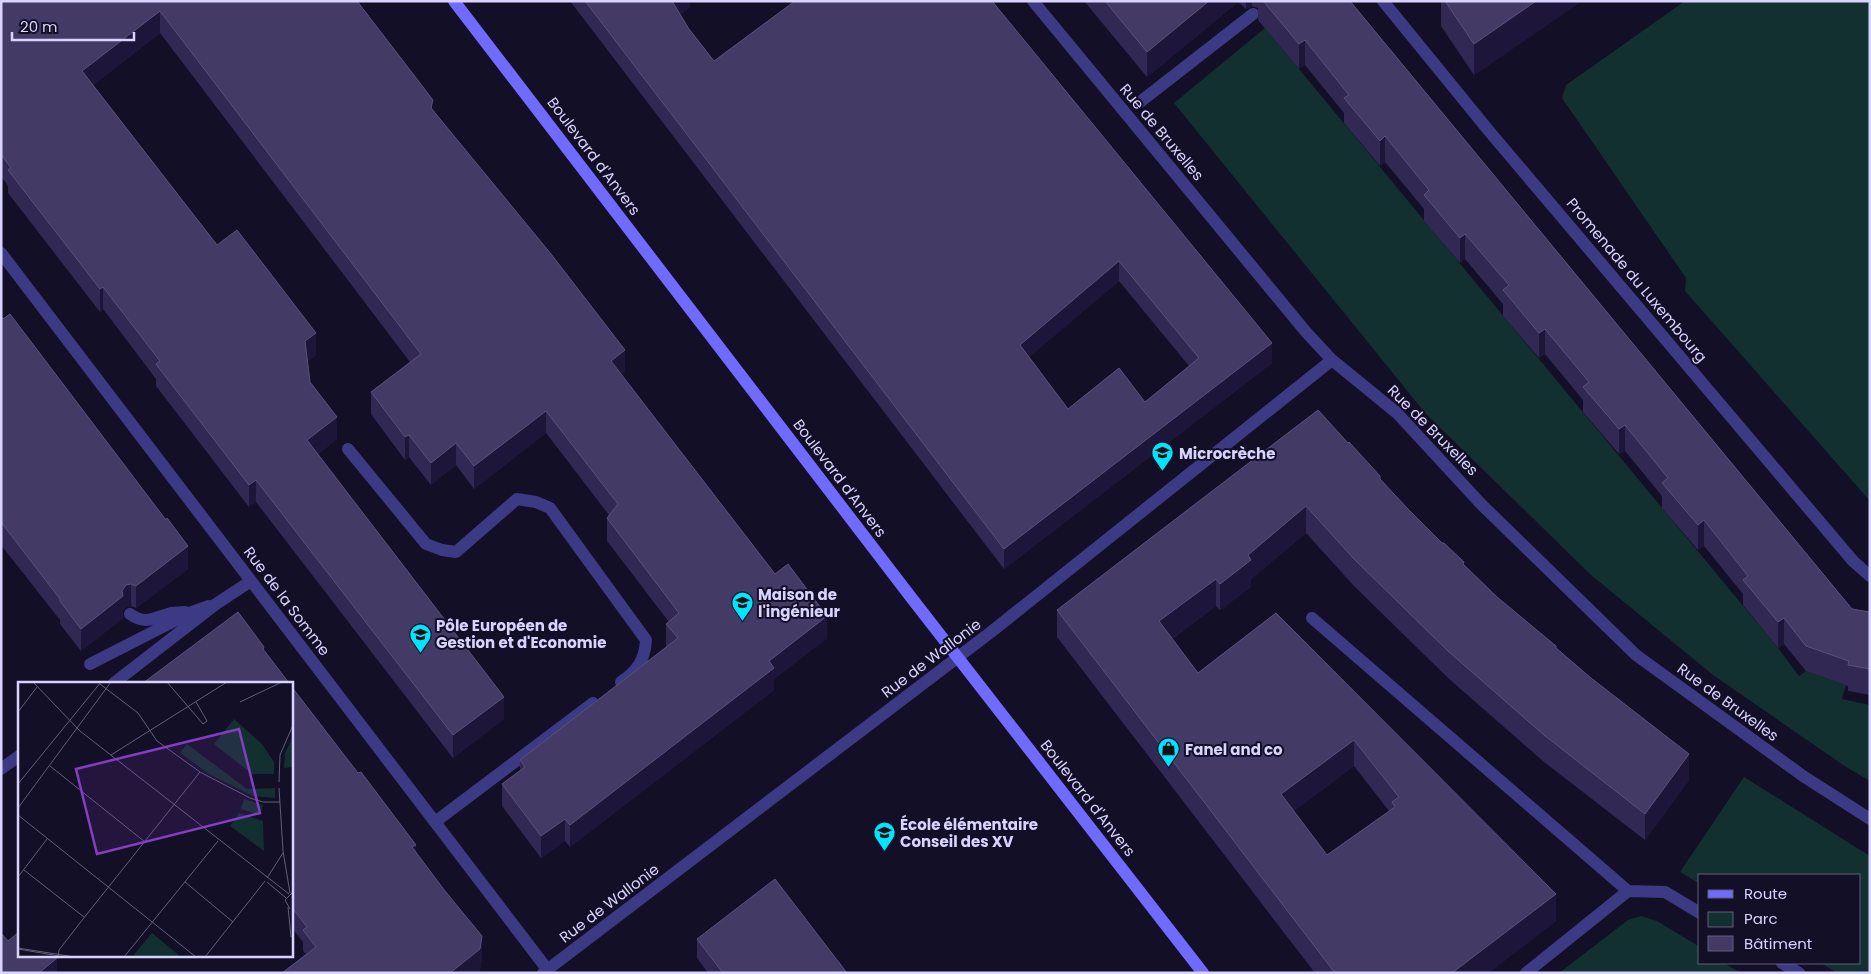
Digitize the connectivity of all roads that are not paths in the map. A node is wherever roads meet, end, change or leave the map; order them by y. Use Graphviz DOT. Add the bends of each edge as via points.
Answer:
graph roads {
  1 [pos="454,1"];
  2 [pos="1033,1"];
  3 [pos="1383,1"];
  4 [pos="1253,14"];
  5 [pos="1140,102"];
  6 [pos="1,253"];
  7 [pos="1332,360"];
  8 [pos="348,449"];
  9 [pos="1870,576"];
  10 [pos="251,581"];
  11 [pos="216,604"];
  12 [pos="192,612"];
  13 [pos="130,614"];
  14 [pos="1312,618"];
  15 [pos="958,658"];
  16 [pos="90,664"];
  17 [pos="115,682"];
  18 [pos="18,757"];
  19 [pos="1,769"];
  20 [pos="1870,819"];
  21 [pos="436,822"];
  22 [pos="1628,891"];
  23 [pos="1698,912"];
  24 [pos="1784,964"];
  25 [pos="545,971"];
  26 [pos="1202,973"];
  27 [pos="1526,973"];
  28 [pos="1798,973"];
  1 -- 15 [label="main road, Boulevard d'Anvers"];
  2 -- 7 [label="street, Rue de Bruxelles"];
  3 -- 9 [label="street, Promenade du Luxembourg" via="1840,546"];
  4 -- 5 [label="street"];
  6 -- 10 [label="street, Rue de la Somme"];
  7 -- 15 [label="street, Rue de Wallonie"];
  7 -- 20 [label="street, Rue de Bruxelles" via="1397,413 1481,504 1636,655 1803,776"];
  8 -- 21 [label="street" via="426,544 442,550 456,552 518,499 550,508 646,640 645,654 632,674"];
  10 -- 11 [label="street"];
  10 -- 21 [label="street, Rue de la Somme"];
  11 -- 12 [label="street"];
  11 -- 17 [label="street"];
  12 -- 13 [label="street" via="145,620"];
  12 -- 16 [label="street"];
  14 -- 22 [label="street"];
  15 -- 25 [label="street, Rue de Wallonie"];
  15 -- 26 [label="main road, Boulevard d'Anvers"];
  18 -- 19 [label="street"];
  21 -- 25 [label="street, Rue de la Somme"];
  22 -- 23 [label="street" via="1665,892"];
  22 -- 27 [label="street"];
  24 -- 28 [label="street"];
}
